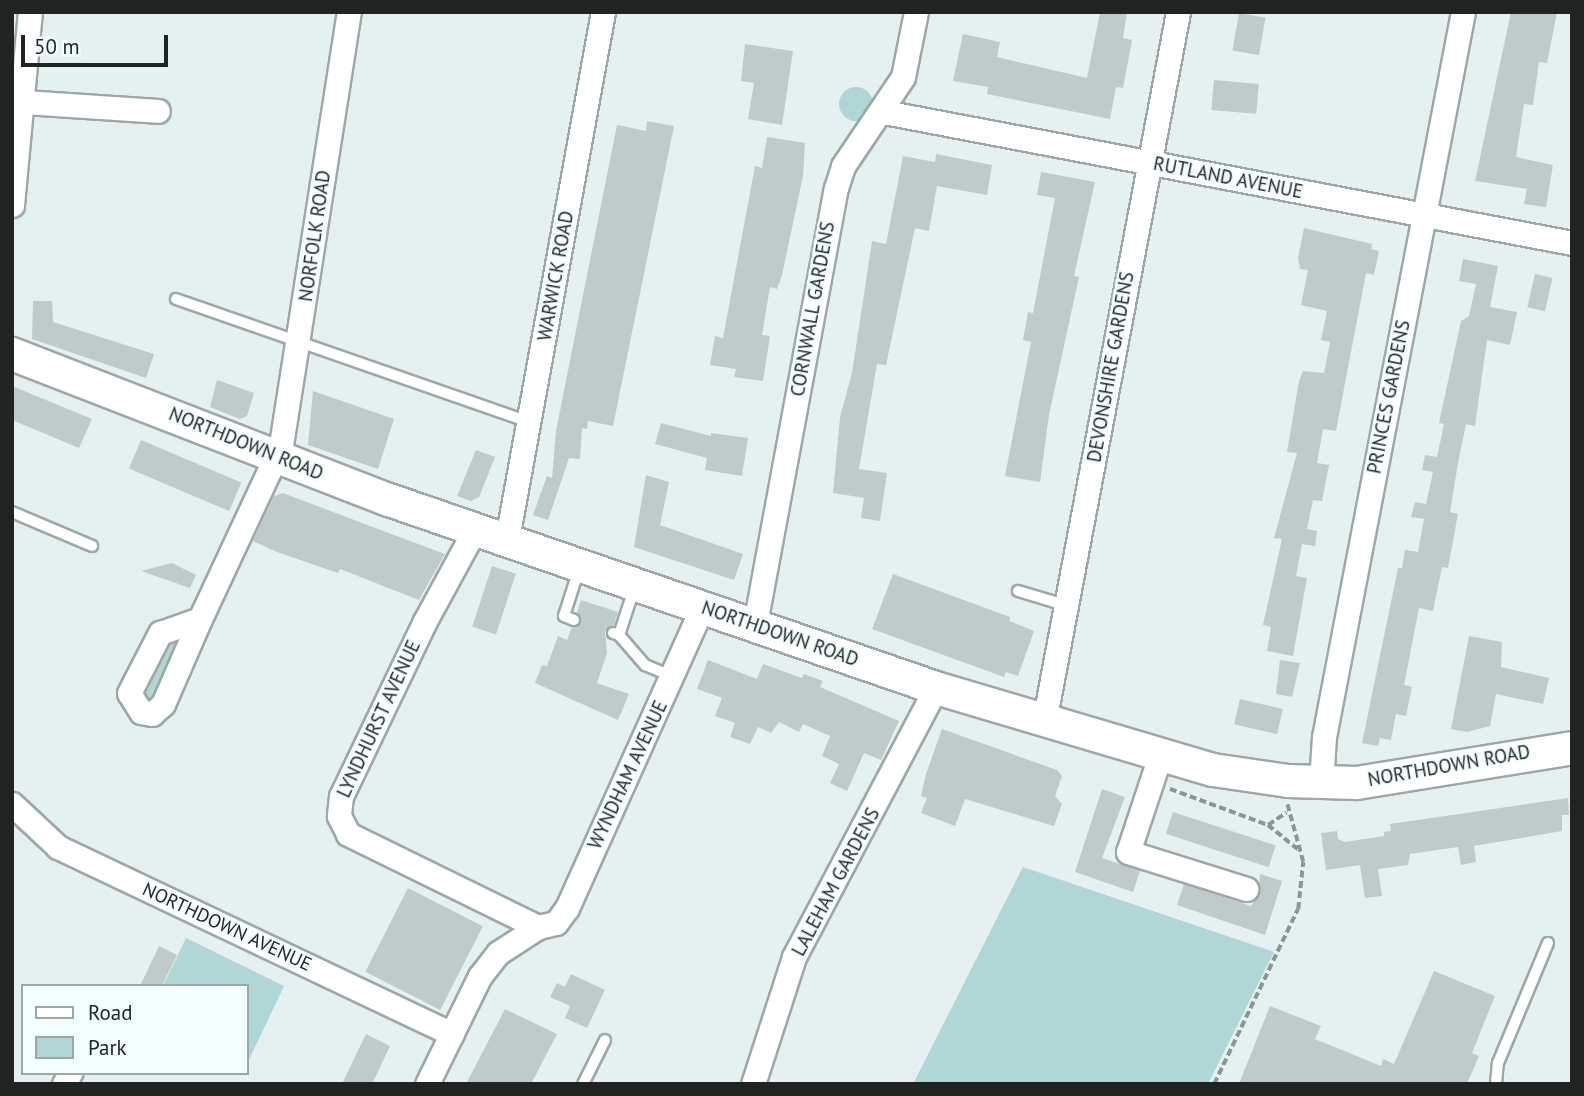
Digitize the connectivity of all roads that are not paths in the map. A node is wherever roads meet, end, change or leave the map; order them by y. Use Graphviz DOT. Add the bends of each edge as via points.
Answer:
graph roads {
  1 [pos="349,12"];
  2 [pos="603,12"];
  3 [pos="916,12"];
  4 [pos="1178,12"];
  5 [pos="1463,12"];
  6 [pos="24,17"];
  7 [pos="24,102"];
  8 [pos="158,111"];
  9 [pos="884,112"];
  10 [pos="1149,163"];
  11 [pos="12,205"];
  12 [pos="1423,215"];
  13 [pos="1572,243"];
  14 [pos="176,299"];
  15 [pos="300,342"];
  16 [pos="12,354"];
  17 [pos="530,422"];
  18 [pos="273,457"];
  19 [pos="12,512"];
  20 [pos="475,529"];
  21 [pos="507,539"];
  22 [pos="92,546"];
  23 [pos="580,565"];
  24 [pos="636,584"];
  25 [pos="1018,591"];
  26 [pos="1068,606"];
  27 [pos="702,608"];
  28 [pos="200,620"];
  29 [pos="574,620"];
  30 [pos="755,624"];
  31 [pos="673,677"];
  32 [pos="936,688"];
  33 [pos="1044,722"];
  34 [pos="1572,748"];
  35 [pos="1155,770"];
  36 [pos="1321,783"];
  37 [pos="12,804"];
  38 [pos="1245,890"];
  39 [pos="538,927"];
  40 [pos="1548,943"];
  41 [pos="453,1034"];
  42 [pos="605,1040"];
  43 [pos="427,1084"];
  44 [pos="583,1084"];
  45 [pos="753,1084"];
  46 [pos="1496,1084"];
  1 -- 15 [label="street, NORFOLK ROAD"];
  2 -- 17 [label="street, WARWICK ROAD"];
  3 -- 9 [label="street, CORNWALL GARDENS" via="903,77"];
  4 -- 10 [label="street, DEVONSHIRE GARDENS"];
  5 -- 12 [label="street, PRINCES GARDENS"];
  6 -- 7 [label="street"];
  7 -- 8 [label="street"];
  7 -- 11 [label="street"];
  9 -- 10 [label="street, RUTLAND AVENUE"];
  9 -- 30 [label="street, CORNWALL GARDENS" via="844,166 836,188"];
  10 -- 12 [label="street, RUTLAND AVENUE"];
  10 -- 26 [label="street, DEVONSHIRE GARDENS"];
  12 -- 13 [label="street, RUTLAND AVENUE"];
  12 -- 36 [label="street, PRINCES GARDENS" via="1324,737"];
  14 -- 15 [label="lane"];
  15 -- 17 [label="lane"];
  15 -- 18 [label="street, NORFOLK ROAD" via="281,445"];
  16 -- 18 [label="main road, NORTHDOWN ROAD"];
  17 -- 21 [label="street, WARWICK ROAD"];
  18 -- 20 [label="main road, NORTHDOWN ROAD"];
  18 -- 28 [label="street, NORFOLK ROAD"];
  19 -- 22 [label="lane"];
  20 -- 21 [label="main road, NORTHDOWN ROAD"];
  20 -- 39 [label="street, LYNDHURST AVENUE" via="341,796 339,816 348,834"];
  21 -- 23 [label="main road, NORTHDOWN ROAD"];
  23 -- 24 [label="main road, NORTHDOWN ROAD"];
  23 -- 29 [label="lane" via="564,616"];
  24 -- 27 [label="main road, NORTHDOWN ROAD"];
  24 -- 31 [label="lane" via="615,634 645,665"];
  25 -- 26 [label="lane"];
  26 -- 33 [label="street, DEVONSHIRE GARDENS"];
  27 -- 30 [label="main road, NORTHDOWN ROAD"];
  27 -- 31 [label="street, WYNDHAM AVENUE"];
  30 -- 32 [label="main road, NORTHDOWN ROAD"];
  31 -- 39 [label="street, WYNDHAM AVENUE" via="567,908 556,923"];
  32 -- 33 [label="main road, NORTHDOWN ROAD"];
  32 -- 45 [label="street, LALEHAM GARDENS" via="794,957"];
  33 -- 35 [label="main road, NORTHDOWN ROAD"];
  34 -- 36 [label="main road, NORTHDOWN ROAD" via="1405,777"];
  35 -- 36 [label="main road, NORTHDOWN ROAD" via="1213,770"];
  35 -- 38 [label="street" via="1128,852"];
  37 -- 41 [label="street, NORTHDOWN AVENUE" via="58,848"];
  39 -- 41 [label="street, WYNDHAM AVENUE" via="498,953 480,976"];
  40 -- 46 [label="lane" via="1498,1063"];
  41 -- 43 [label="street, WYNDHAM AVENUE"];
  42 -- 44 [label="lane"];
}
